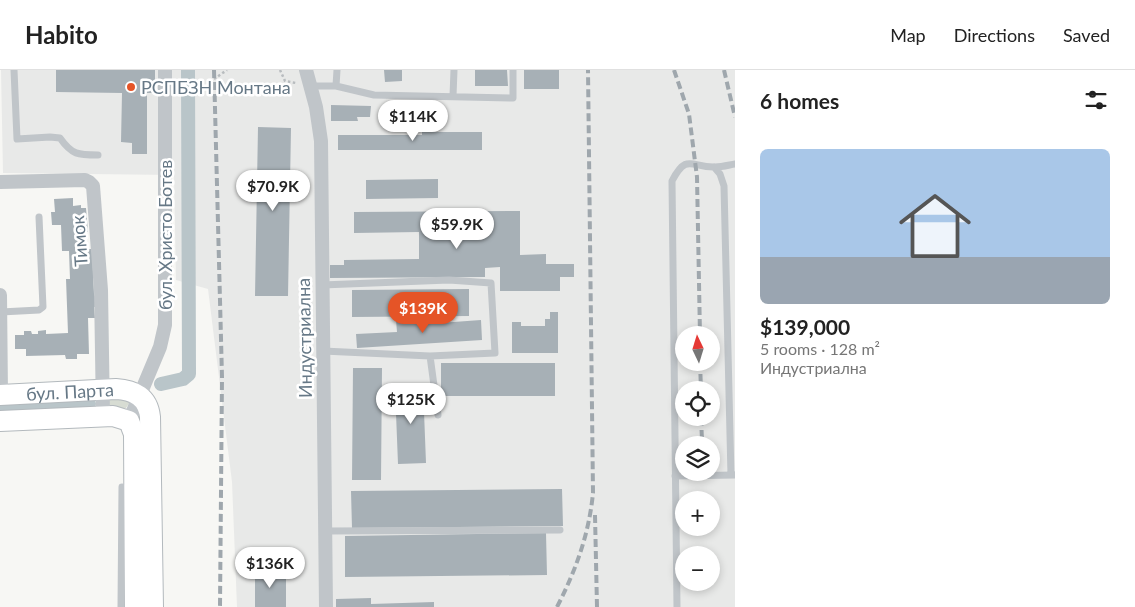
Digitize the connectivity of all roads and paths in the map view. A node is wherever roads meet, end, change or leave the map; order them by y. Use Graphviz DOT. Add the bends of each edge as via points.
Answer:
graph roads {
  1 [pos="14,70"];
  2 [pos="166,70"];
  3 [pos="227,70"];
  4 [pos="280,70"];
  5 [pos="306,70"];
  6 [pos="336,70"];
  7 [pos="454,70"];
  8 [pos="513,70"];
  9 [pos="214,79"];
  10 [pos="311,86"];
  11 [pos="336,86"];
  12 [pos="453,96"];
  13 [pos="98,155"];
  14 [pos="735,164"];
  15 [pos="714,167"];
  16 [pos="0,182"];
  17 [pos="39,217"];
  18 [pos="322,285"];
  19 [pos="0,295"];
  20 [pos="1,312"];
  21 [pos="322,350"];
  22 [pos="430,356"];
  23 [pos="103,389"];
  24 [pos="1,395"];
  25 [pos="139,395"];
  26 [pos="438,415"];
  27 [pos="103,416"];
  28 [pos="0,421"];
  29 [pos="129,421"];
  30 [pos="720,475"];
  31 [pos="733,475"];
  32 [pos="675,476"];
  33 [pos="675,481"];
  34 [pos="122,487"];
  35 [pos="128,520"];
  36 [pos="560,530"];
  37 [pos="326,531"];
  38 [pos="121,607"];
  39 [pos="135,607"];
  40 [pos="153,607"];
  41 [pos="326,607"];
  42 [pos="677,607"];
  1 -- 13 [label="lane" via="17,139 60,138 76,154"];
  2 -- 25 [label="street, бул. Христо Ботев" via="165,325 160,347"];
  3 -- 9 [label="path"];
  4 -- 10 [label="path" via="284,80"];
  5 -- 10 [label="street, Индустриална"];
  6 -- 11 [label="lane"];
  7 -- 12 [label="lane"];
  8 -- 12 [label="lane" via="513,98"];
  10 -- 11 [label="lane"];
  10 -- 18 [label="street, Индустриална" via="320,141"];
  11 -- 12 [label="lane" via="374,95"];
  14 -- 15 [label="lane"];
  15 -- 31 [label="lane" via="724,186"];
  15 -- 32 [label="lane" via="689,163 679,168 672,180"];
  16 -- 23 [label="street, Тимок" via="84,180 93,186 101,290"];
  17 -- 20 [label="lane" via="43,307 39,310"];
  18 -- 21 [label="street, Индустриална"];
  18 -- 22 [label="lane" via="449,280 490,283 495,353"];
  19 -- 20 [label="street"];
  20 -- 24 [label="street"];
  21 -- 22 [label="lane"];
  21 -- 37 [label="street, Индустриална"];
  22 -- 26 [label="lane"];
  23 -- 24 [label="main road, бул. Парта"];
  23 -- 25 [label="main road, бул. Парта" via="124,389"];
  23 -- 27 [label="street"];
  25 -- 29 [label="street, бул. Христо Ботев"];
  25 -- 40 [label="main road" via="150,417"];
  27 -- 28 [label="main road, бул. Парта"];
  27 -- 29 [label="main road, бул. Парта" via="122,417"];
  29 -- 35 [label="main road" via="134,434"];
  30 -- 31 [label="lane"];
  33 -- 42 [label="lane"];
  34 -- 35 [label="lane"];
  35 -- 38 [label="lane"];
  35 -- 39 [label="main road"];
  36 -- 37 [label="lane"];
  37 -- 41 [label="street, Индустриална"];
}
